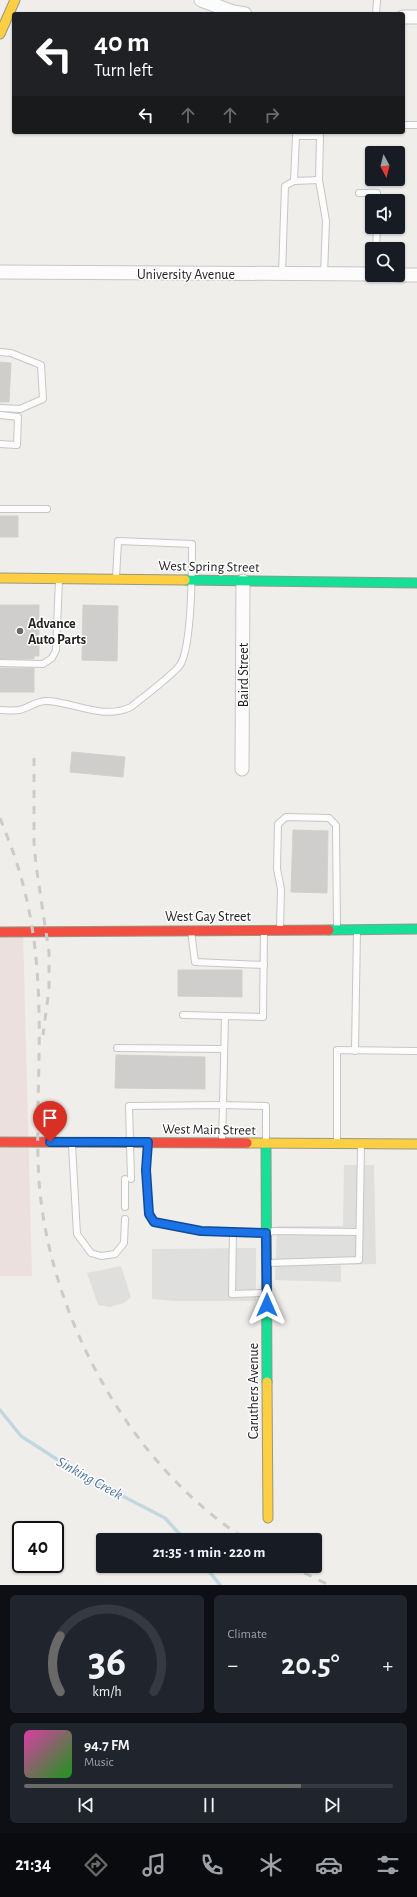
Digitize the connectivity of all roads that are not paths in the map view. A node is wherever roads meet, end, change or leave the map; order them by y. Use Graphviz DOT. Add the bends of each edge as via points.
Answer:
graph roads {
  1 [pos="15,0"];
  2 [pos="201,0"];
  3 [pos="376,0"];
  4 [pos="233,12"];
  5 [pos="376,12"];
  6 [pos="405,17"];
  7 [pos="417,17"];
  8 [pos="2,22"];
  9 [pos="0,34"];
  10 [pos="405,125"];
  11 [pos="417,125"];
  12 [pos="319,180"];
  13 [pos="294,181"];
  14 [pos="359,193"];
  15 [pos="377,194"];
  16 [pos="0,272"];
  17 [pos="282,274"];
  18 [pos="324,274"];
  19 [pos="365,274"];
  20 [pos="405,275"];
  21 [pos="417,275"];
  22 [pos="0,352"];
  23 [pos="0,408"];
  24 [pos="0,415"];
  25 [pos="0,444"];
  26 [pos="0,509"];
  27 [pos="47,509"];
  28 [pos="0,578"];
  29 [pos="59,579"];
  30 [pos="116,580"];
  31 [pos="192,580"];
  32 [pos="243,580"];
  33 [pos="417,583"];
  34 [pos="0,663"];
  35 [pos="0,710"];
  36 [pos="242,769"];
  37 [pos="264,929"];
  38 [pos="279,929"];
  39 [pos="337,929"];
  40 [pos="417,929"];
  41 [pos="191,930"];
  42 [pos="357,930"];
  43 [pos="0,932"];
  44 [pos="264,965"];
  45 [pos="183,1015"];
  46 [pos="224,1016"];
  47 [pos="117,1048"];
  48 [pos="223,1050"];
  49 [pos="355,1050"];
  50 [pos="417,1051"];
  51 [pos="223,1105"];
  52 [pos="0,1142"];
  53 [pos="72,1142"];
  54 [pos="130,1142"];
  55 [pos="148,1142"];
  56 [pos="222,1143"];
  57 [pos="266,1144"];
  58 [pos="337,1144"];
  59 [pos="361,1144"];
  60 [pos="417,1144"];
  61 [pos="125,1207"];
  62 [pos="125,1219"];
  63 [pos="232,1232"];
  64 [pos="360,1232"];
  65 [pos="266,1233"];
  66 [pos="266,1263"];
  67 [pos="267,1292"];
  68 [pos="268,1518"];
  1 -- 8 [label="street"];
  2 -- 4 [label="street"];
  3 -- 5 [label="lane"];
  6 -- 7 [label="street"];
  8 -- 9 [label="street"];
  10 -- 11 [label="lane"];
  12 -- 13 [label="lane"];
  12 -- 13 [label="lane" via="320,136 296,136"];
  12 -- 18 [label="lane" via="326,221"];
  13 -- 17 [label="lane" via="285,186"];
  14 -- 15 [label="lane"];
  16 -- 17 [label="street, University Avenue"];
  17 -- 18 [label="street, University Avenue"];
  18 -- 19 [label="street, University Avenue"];
  20 -- 21 [label="street"];
  22 -- 23 [label="lane" via="11,353 40,365 43,399 20,409"];
  24 -- 25 [label="lane" via="18,417 17,445"];
  26 -- 27 [label="lane"];
  28 -- 29 [label="street, West Spring Street"];
  29 -- 30 [label="street, West Spring Street"];
  29 -- 34 [label="lane" via="56,650 52,658 43,664"];
  30 -- 31 [label="street, West Spring Street"];
  30 -- 31 [label="lane" via="118,541 192,544"];
  31 -- 32 [label="street, West Spring Street"];
  31 -- 35 [label="lane" via="185,653 180,665 131,707 112,713 42,701 19,710"];
  32 -- 33 [label="street, West Spring Street"];
  32 -- 36 [label="street, Baird Street"];
  37 -- 38 [label="street, West Gay Street"];
  37 -- 41 [label="street, West Gay Street"];
  37 -- 44 [label="lane"];
  38 -- 39 [label="street, West Gay Street"];
  38 -- 39 [label="lane" via="281,889 277,869 278,824 286,817 329,818 336,825"];
  39 -- 42 [label="street, West Gay Street"];
  40 -- 42 [label="street, West Gay Street"];
  41 -- 43 [label="street, West Gay Street"];
  41 -- 44 [label="lane" via="195,962"];
  42 -- 49 [label="lane"];
  44 -- 46 [label="lane" via="263,1017"];
  45 -- 46 [label="lane"];
  46 -- 48 [label="lane"];
  47 -- 48 [label="lane"];
  48 -- 51 [label="lane"];
  49 -- 50 [label="lane"];
  49 -- 58 [label="lane" via="337,1050"];
  51 -- 54 [label="lane" via="129,1106"];
  51 -- 56 [label="lane"];
  51 -- 57 [label="lane" via="266,1106"];
  52 -- 53 [label="street, West Main Street"];
  53 -- 54 [label="street, West Main Street"];
  53 -- 62 [label="lane" via="77,1234 92,1253 101,1256 115,1254 124,1243"];
  54 -- 55 [label="street, West Main Street"];
  54 -- 61 [label="lane"];
  55 -- 56 [label="street, West Main Street"];
  55 -- 63 [label="lane" via="146,1170 149,1214 154,1222 201,1231"];
  56 -- 57 [label="street, West Main Street"];
  57 -- 58 [label="street, West Main Street"];
  57 -- 65 [label="street, Caruthers Avenue"];
  58 -- 59 [label="street, West Main Street"];
  59 -- 60 [label="street, West Main Street"];
  59 -- 64 [label="lane"];
  63 -- 65 [label="lane"];
  63 -- 67 [label="lane" via="232,1294"];
  64 -- 65 [label="lane"];
  64 -- 66 [label="lane" via="359,1260"];
  65 -- 66 [label="street, Caruthers Avenue"];
  66 -- 67 [label="street, Caruthers Avenue"];
  67 -- 68 [label="street, Caruthers Avenue"];
}
